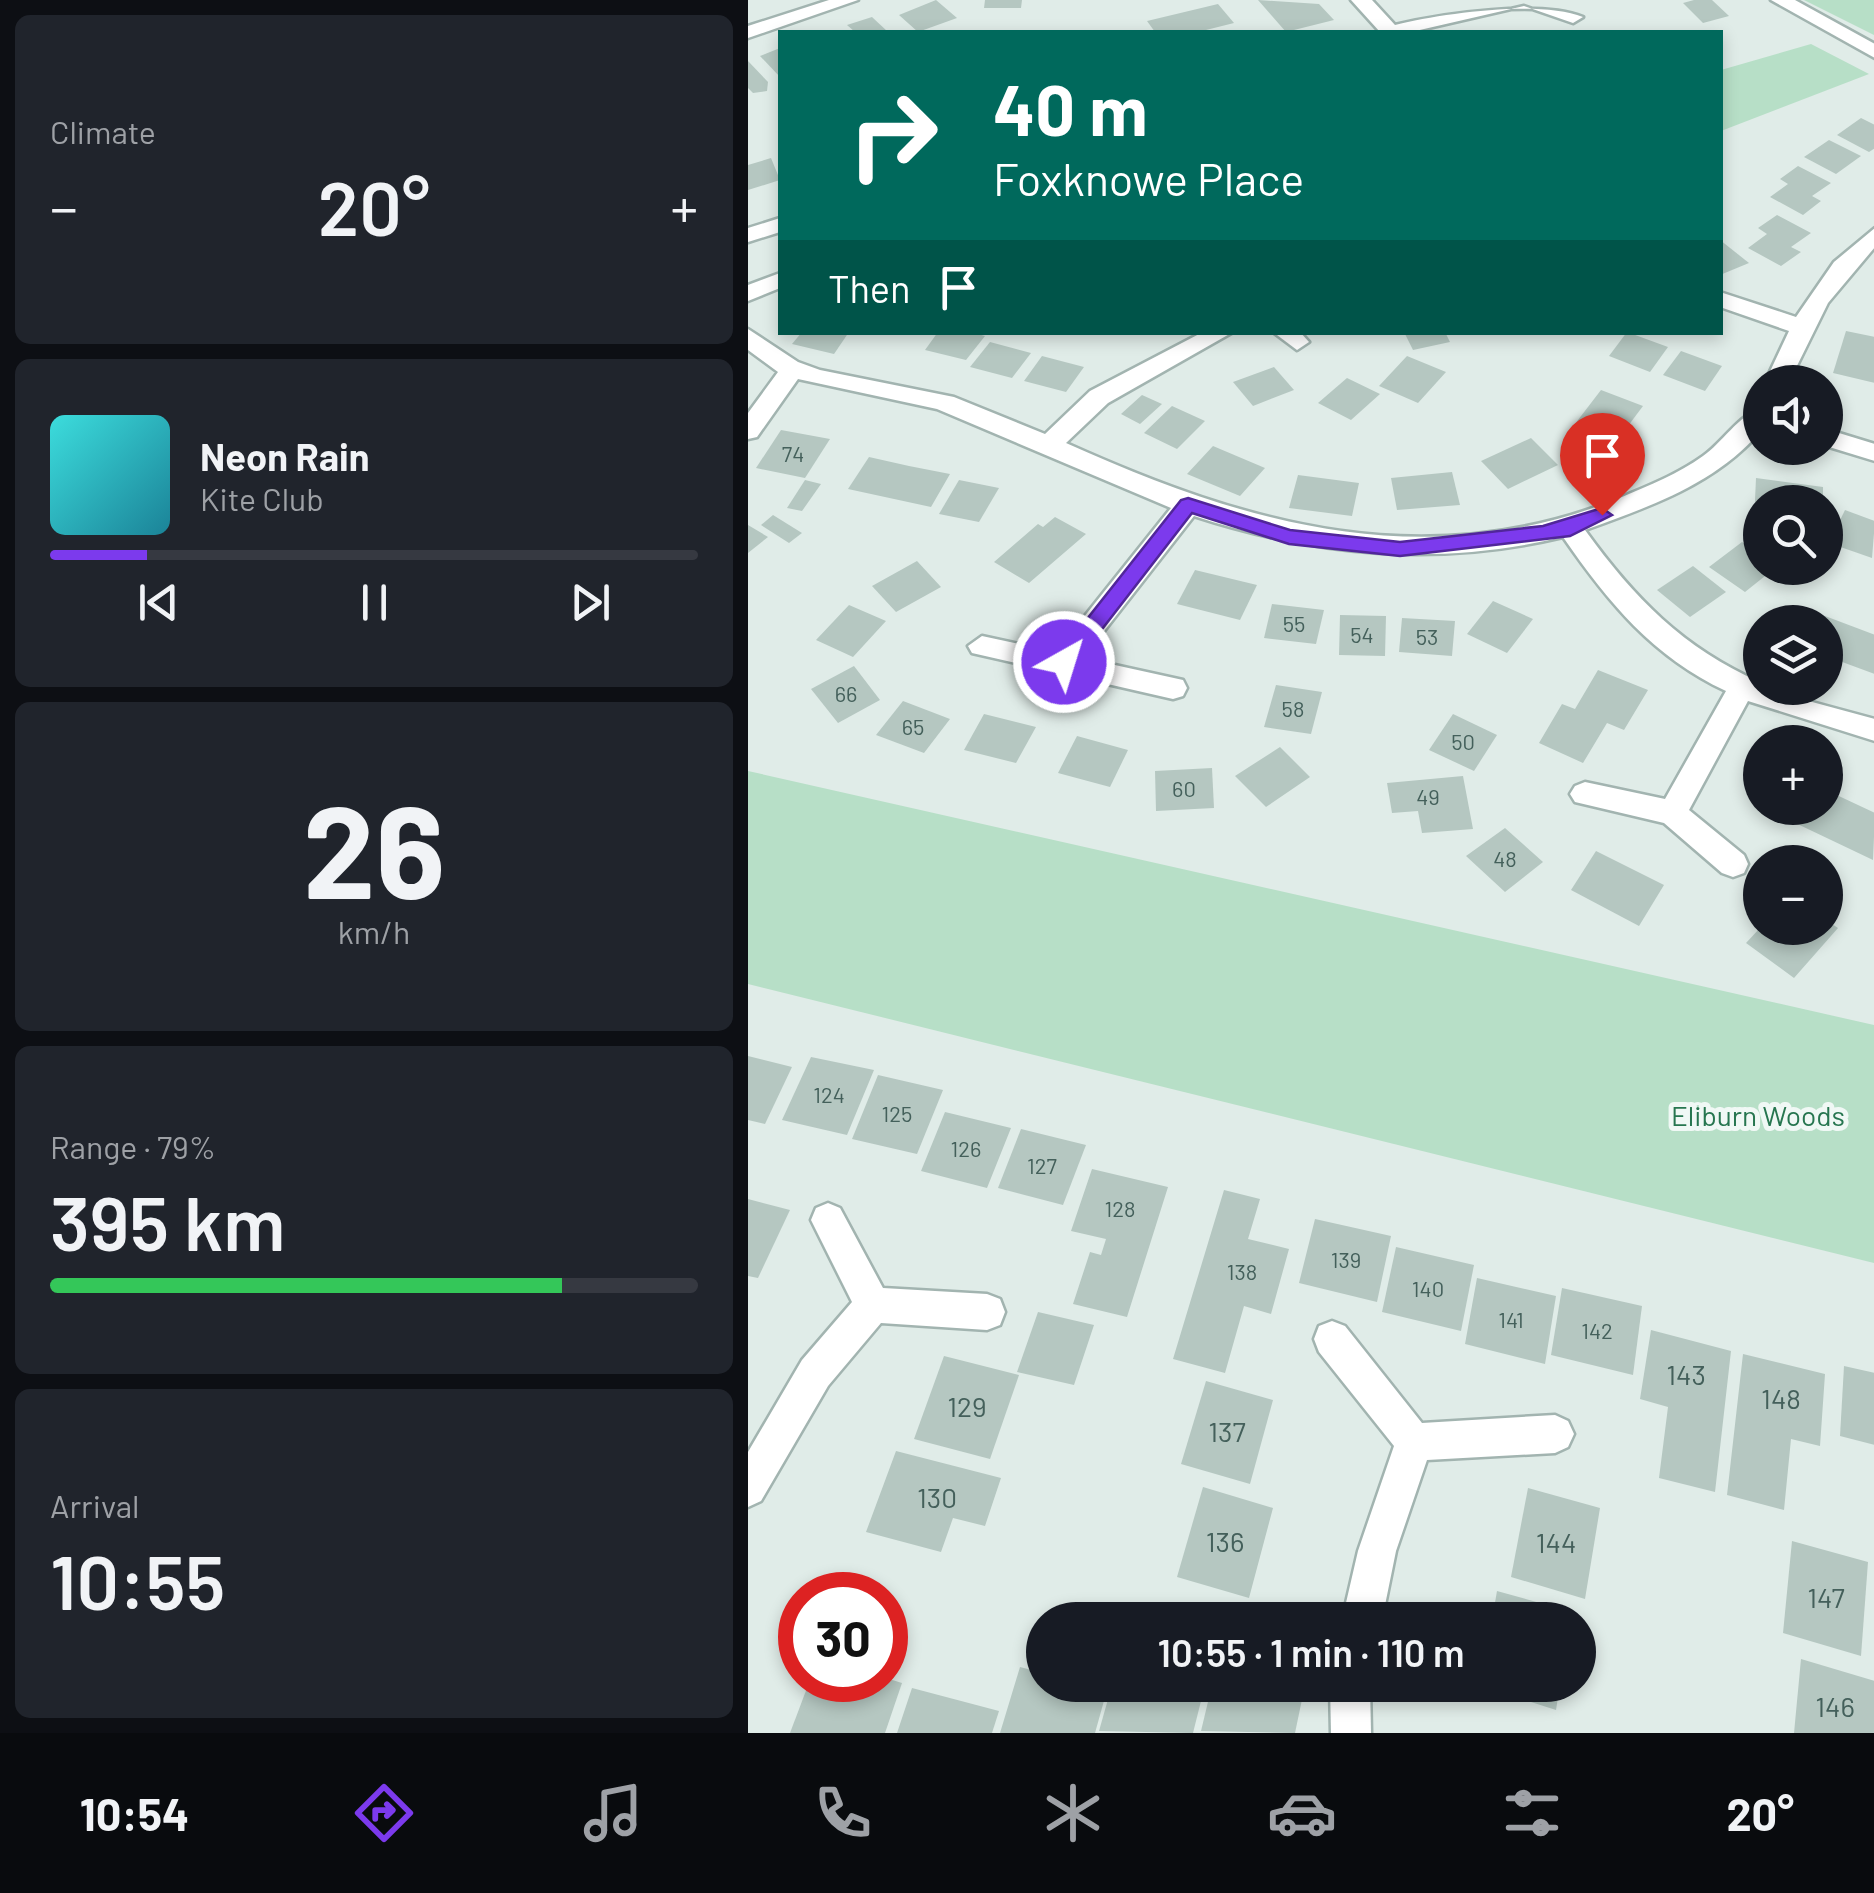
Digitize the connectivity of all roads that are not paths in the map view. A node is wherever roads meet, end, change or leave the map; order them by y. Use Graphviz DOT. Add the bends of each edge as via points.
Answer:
graph roads {
  1 [pos="848,0"];
  2 [pos="1362,0"];
  3 [pos="1525,0"];
  4 [pos="1781,0"];
  5 [pos="801,16"];
  6 [pos="1573,17"];
  7 [pos="813,30"];
  8 [pos="1388,30"];
  9 [pos="1398,30"];
  10 [pos="748,32"];
  11 [pos="1874,52"];
  12 [pos="778,225"];
  13 [pos="748,235"];
  14 [pos="1874,235"];
  15 [pos="778,281"];
  16 [pos="748,294"];
  17 [pos="1723,300"];
  18 [pos="1803,328"];
  19 [pos="1216,335"];
  20 [pos="748,337"];
  21 [pos="1784,365"];
  22 [pos="792,370"];
  23 [pos="748,430"];
  24 [pos="1743,438"];
  25 [pos="1843,443"];
  26 [pos="1048,446"];
  27 [pos="1874,453"];
  28 [pos="1188,505"];
  29 [pos="1570,528"];
  30 [pos="982,646"];
  31 [pos="1064,662"];
  32 [pos="1174,688"];
  33 [pos="1742,688"];
  34 [pos="1874,730"];
  35 [pos="1585,794"];
  36 [pos="1672,813"];
  37 [pos="1733,864"];
  38 [pos="828,1220"];
  39 [pos="873,1306"];
  40 [pos="987,1312"];
  41 [pos="1332,1339"];
  42 [pos="1555,1434"];
  43 [pos="1414,1442"];
  44 [pos="748,1488"];
  45 [pos="1366,1602"];
  46 [pos="1351,1702"];
  47 [pos="1352,1733"];
  1 -- 5 [label="street"];
  2 -- 8 [label="street"];
  3 -- 6 [label="street"];
  3 -- 9 [label="street"];
  4 -- 11 [label="street"];
  5 -- 7 [label="street"];
  5 -- 10 [label="street"];
  12 -- 13 [label="street"];
  14 -- 18 [label="street" via="1844,259"];
  15 -- 16 [label="street"];
  17 -- 18 [label="street"];
  18 -- 21 [label="street"];
  19 -- 26 [label="street" via="1100,397"];
  20 -- 22 [label="street"];
  22 -- 23 [label="street"];
  22 -- 26 [label="street" via="943,402"];
  24 -- 29 [label="street" via="1697,475"];
  25 -- 27 [label="street"];
  26 -- 28 [label="street"];
  28 -- 29 [label="street" via="1289,537 1400,549"];
  28 -- 31 [label="street"];
  29 -- 33 [label="street" via="1650,629"];
  30 -- 31 [label="street"];
  31 -- 32 [label="street"];
  33 -- 34 [label="street"];
  33 -- 36 [label="street"];
  35 -- 36 [label="street"];
  36 -- 37 [label="street"];
  38 -- 39 [label="street"];
  39 -- 40 [label="street"];
  39 -- 44 [label="street" via="815,1373"];
  41 -- 43 [label="street"];
  42 -- 43 [label="street"];
  43 -- 45 [label="street"];
  46 -- 47 [label="street"];
}
